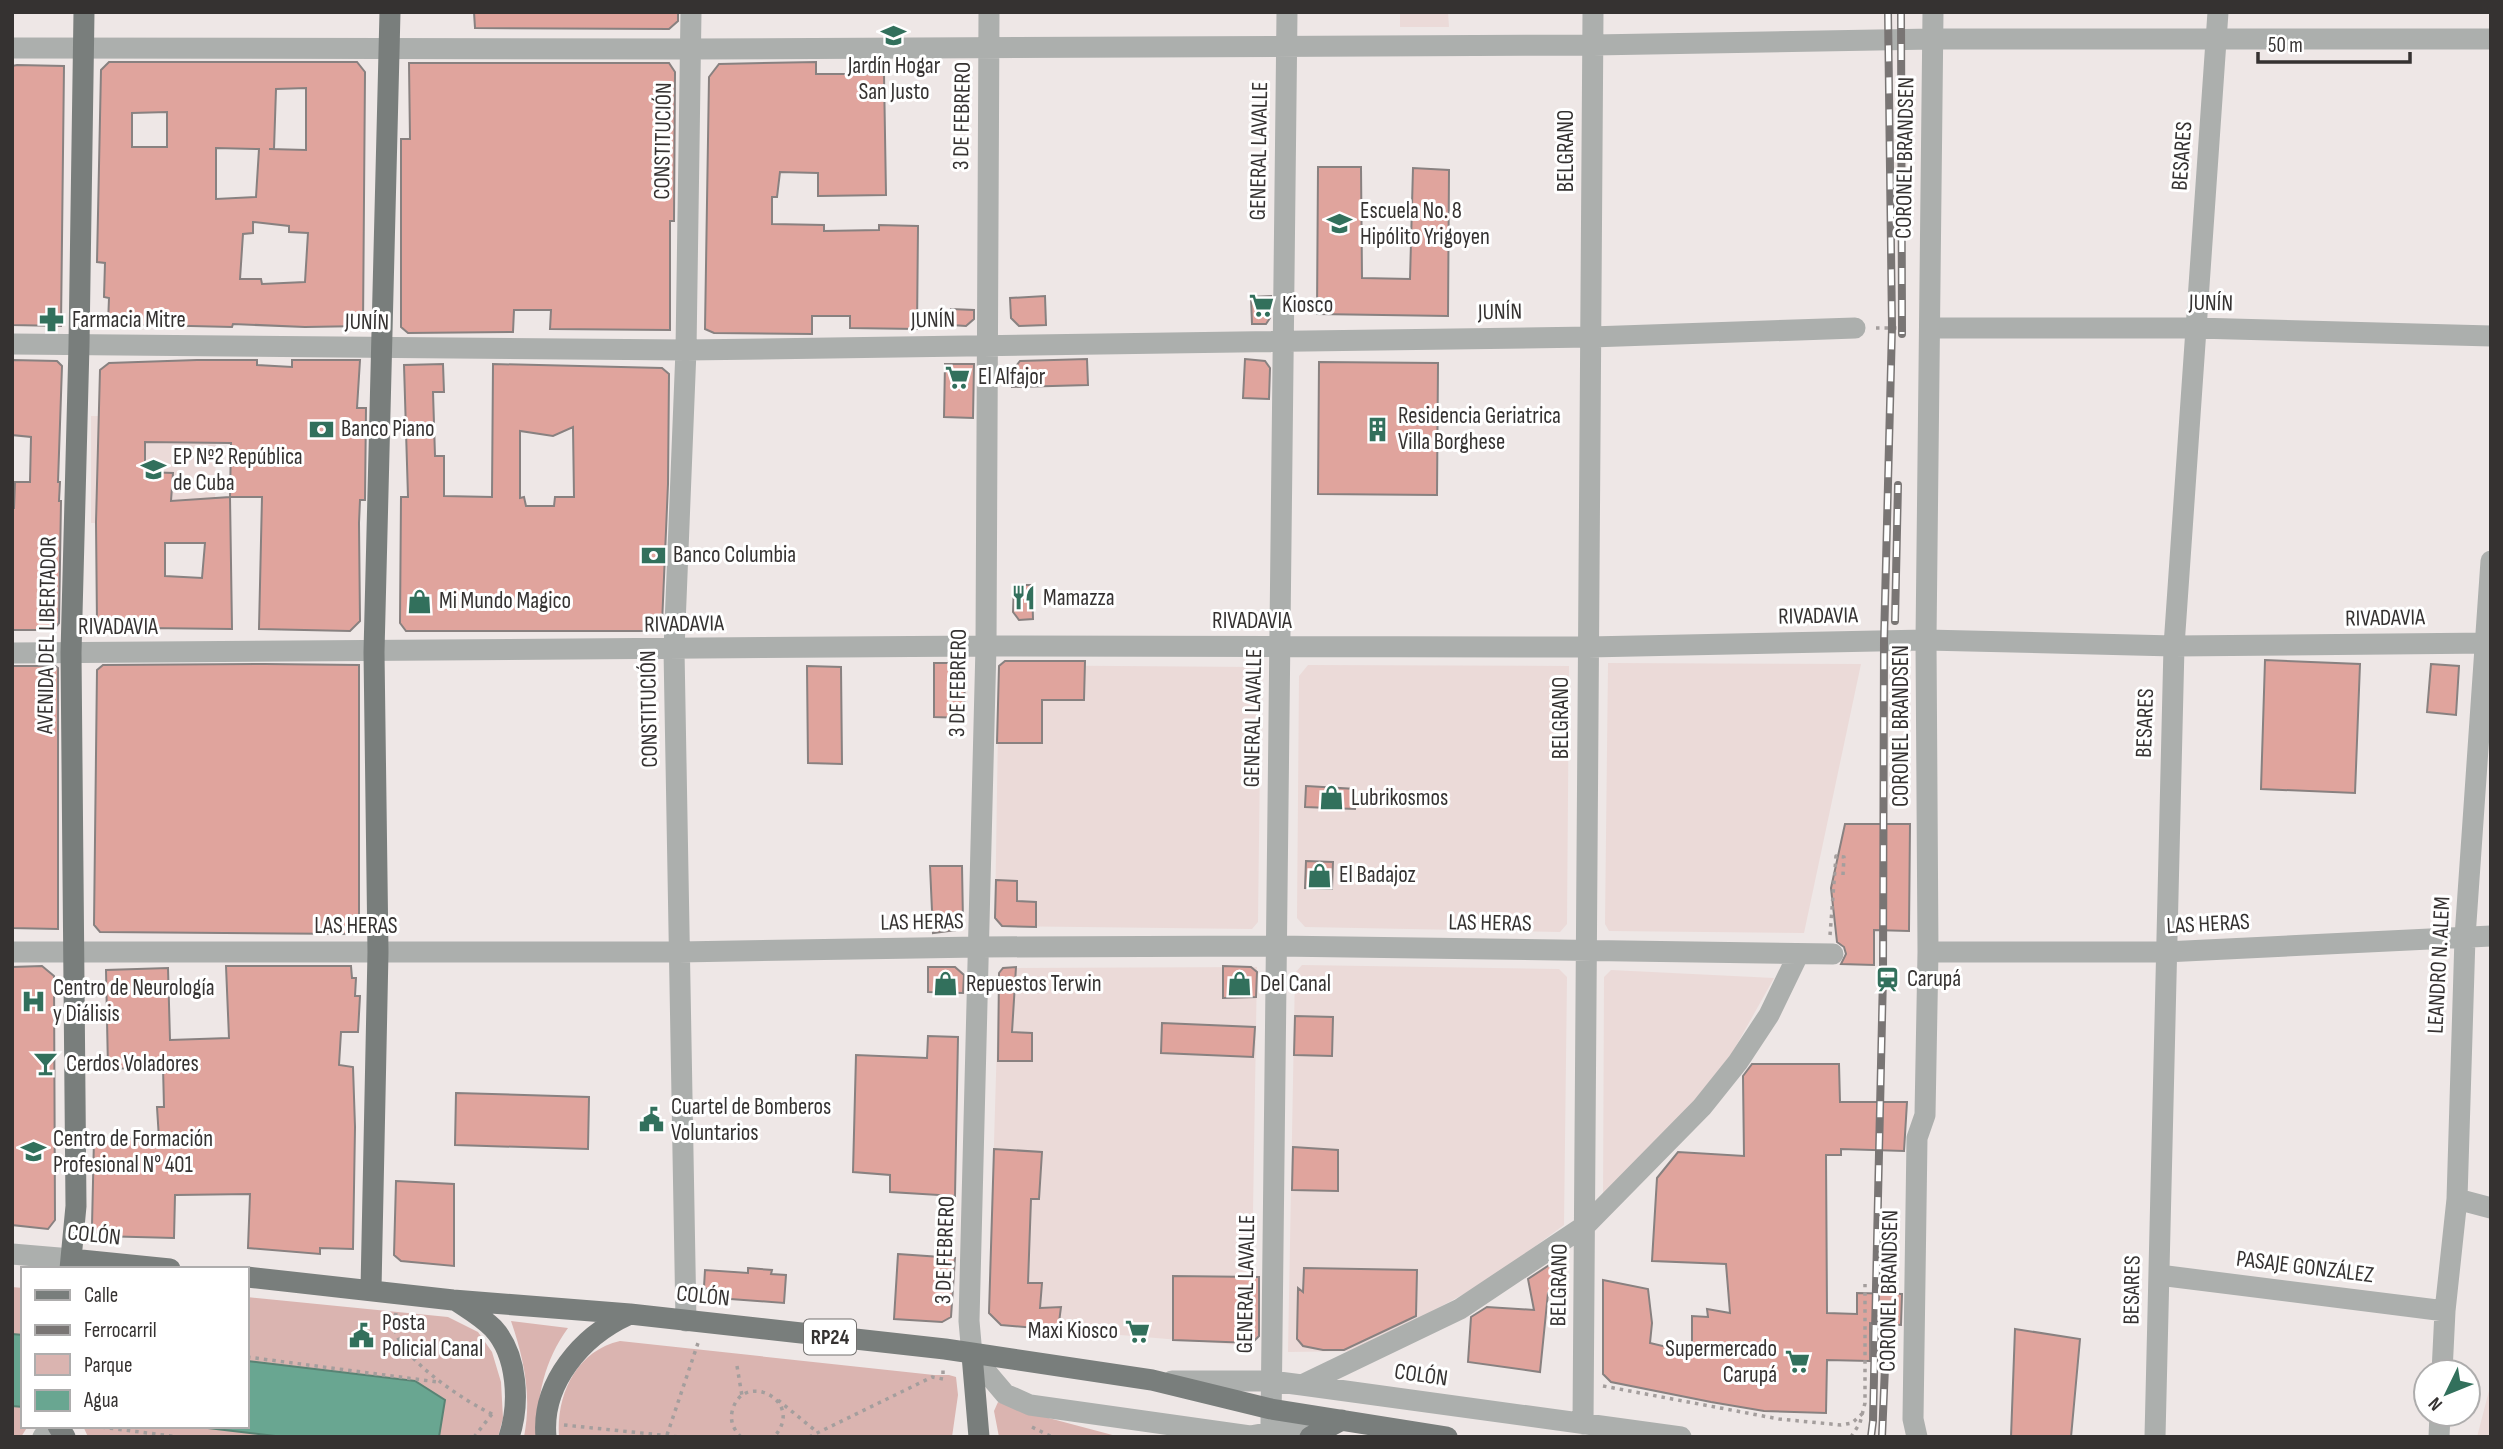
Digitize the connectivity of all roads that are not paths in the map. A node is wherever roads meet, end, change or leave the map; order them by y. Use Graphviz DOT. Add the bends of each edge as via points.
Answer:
graph roads {
  1 [pos="84,12"];
  2 [pos="390,12"];
  3 [pos="691,12"];
  4 [pos="989,12"];
  5 [pos="1287,12"];
  6 [pos="1593,12"];
  7 [pos="1933,12"];
  8 [pos="2218,12"];
  9 [pos="1933,39"];
  10 [pos="2217,39"];
  11 [pos="2491,39"];
  12 [pos="1593,45"];
  13 [pos="1286,47"];
  14 [pos="12,48"];
  15 [pos="83,48"];
  16 [pos="989,48"];
  17 [pos="389,49"];
  18 [pos="690,50"];
  19 [pos="1855,328"];
  20 [pos="1930,328"];
  21 [pos="2196,328"];
  22 [pos="2491,335"];
  23 [pos="1591,337"];
  24 [pos="1283,342"];
  25 [pos="12,344"];
  26 [pos="79,345"];
  27 [pos="986,346"];
  28 [pos="383,348"];
  29 [pos="686,350"];
  30 [pos="2491,561"];
  31 [pos="1926,640"];
  32 [pos="2489,643"];
  33 [pos="986,646"];
  34 [pos="2174,646"];
  35 [pos="1588,647"];
  36 [pos="1280,648"];
  37 [pos="674,650"];
  38 [pos="374,652"];
  39 [pos="12,653"];
  40 [pos="72,653"];
  41 [pos="2491,936"];
  42 [pos="2465,937"];
  43 [pos="1277,946"];
  44 [pos="979,947"];
  45 [pos="1586,951"];
  46 [pos="12,952"];
  47 [pos="73,952"];
  48 [pos="379,952"];
  49 [pos="1928,952"];
  50 [pos="2165,952"];
  51 [pos="679,953"];
  52 [pos="1831,954"];
  53 [pos="1798,955"];
  54 [pos="2457,1199"];
  55 [pos="2491,1208"];
  56 [pos="1586,1224"];
  57 [pos="12,1254"];
  58 [pos="71,1264"];
  59 [pos="130,1267"];
  60 [pos="2159,1275"];
  61 [pos="248,1277"];
  62 [pos="371,1289"];
  63 [pos="453,1300"];
  64 [pos="2445,1311"];
  65 [pos="630,1314"];
  66 [pos="696,1322"];
  67 [pos="972,1355"];
  68 [pos="2443,1358"];
  69 [pos="1152,1380"];
  70 [pos="1271,1381"];
  71 [pos="1302,1385"];
  72 [pos="1271,1409"];
  73 [pos="1342,1420"];
  74 [pos="1583,1424"];
  75 [pos="512,1428"];
  76 [pos="545,1430"];
  77 [pos="1271,1435"];
  78 [pos="979,1436"];
  79 [pos="1310,1437"];
  80 [pos="1447,1437"];
  81 [pos="1681,1437"];
  82 [pos="1917,1437"];
  83 [pos="2155,1437"];
  1 -- 15 [label="main road, AVENIDA DEL LIBERTADOR"];
  2 -- 17 [label="main road"];
  3 -- 18 [label="street, CONSTITUCIÓN"];
  4 -- 16 [label="street, 3 DE FEBRERO"];
  5 -- 13 [label="street, GENERAL LAVALLE"];
  6 -- 12 [label="street, BELGRANO"];
  7 -- 9 [label="street, CORONEL BRANDSEN"];
  8 -- 10 [label="street, BESARES"];
  9 -- 10 [label="street"];
  9 -- 12 [label="street"];
  9 -- 20 [label="street, CORONEL BRANDSEN"];
  10 -- 11 [label="street"];
  10 -- 21 [label="street, BESARES"];
  12 -- 13 [label="street"];
  12 -- 23 [label="street, BELGRANO"];
  13 -- 16 [label="street"];
  13 -- 24 [label="street, GENERAL LAVALLE"];
  14 -- 15 [label="street"];
  15 -- 17 [label="street"];
  15 -- 26 [label="main road, AVENIDA DEL LIBERTADOR"];
  16 -- 18 [label="street"];
  16 -- 27 [label="street, 3 DE FEBRERO"];
  17 -- 18 [label="street"];
  17 -- 28 [label="main road"];
  18 -- 29 [label="street, CONSTITUCIÓN"];
  19 -- 23 [label="street, JUNÍN"];
  20 -- 21 [label="street, JUNÍN"];
  20 -- 31 [label="street, CORONEL BRANDSEN"];
  21 -- 22 [label="street, JUNÍN"];
  21 -- 34 [label="street, BESARES"];
  23 -- 24 [label="street, JUNÍN"];
  23 -- 35 [label="street, BELGRANO"];
  24 -- 27 [label="street, JUNÍN"];
  24 -- 36 [label="street, GENERAL LAVALLE"];
  25 -- 26 [label="street, JUNÍN"];
  26 -- 28 [label="street, JUNÍN"];
  26 -- 40 [label="main road, AVENIDA DEL LIBERTADOR"];
  27 -- 29 [label="street, JUNÍN"];
  27 -- 33 [label="street, 3 DE FEBRERO"];
  28 -- 29 [label="street, JUNÍN"];
  28 -- 38 [label="main road"];
  29 -- 37 [label="street, CONSTITUCIÓN"];
  30 -- 32 [label="street, LEANDRO N. ALEM"];
  31 -- 34 [label="street, RIVADAVIA"];
  31 -- 35 [label="street, RIVADAVIA"];
  31 -- 49 [label="street, CORONEL BRANDSEN"];
  32 -- 34 [label="street, RIVADAVIA"];
  32 -- 42 [label="street, LEANDRO N. ALEM"];
  33 -- 36 [label="street, RIVADAVIA"];
  33 -- 37 [label="street, RIVADAVIA"];
  33 -- 44 [label="street, 3 DE FEBRERO"];
  34 -- 50 [label="street, BESARES"];
  35 -- 36 [label="street, RIVADAVIA"];
  35 -- 45 [label="street, BELGRANO"];
  36 -- 43 [label="street, GENERAL LAVALLE"];
  37 -- 38 [label="street, RIVADAVIA"];
  37 -- 51 [label="street, CONSTITUCIÓN"];
  38 -- 40 [label="street, RIVADAVIA"];
  38 -- 48 [label="main road"];
  39 -- 40 [label="street, RIVADAVIA"];
  40 -- 47 [label="main road, AVENIDA DEL LIBERTADOR"];
  41 -- 42 [label="street, LAS HERAS"];
  42 -- 50 [label="street, LAS HERAS"];
  42 -- 54 [label="street, LEANDRO N. ALEM"];
  43 -- 44 [label="street, LAS HERAS"];
  43 -- 45 [label="street, LAS HERAS"];
  43 -- 70 [label="street, GENERAL LAVALLE"];
  44 -- 51 [label="street, LAS HERAS"];
  44 -- 67 [label="street, 3 DE FEBRERO" via="969,1321"];
  45 -- 53 [label="street, LAS HERAS"];
  45 -- 56 [label="street, BELGRANO"];
  46 -- 47 [label="street, LAS HERAS"];
  47 -- 48 [label="street, LAS HERAS"];
  47 -- 58 [label="main road, AVENIDA DEL LIBERTADOR" via="76,1206"];
  48 -- 51 [label="street, LAS HERAS"];
  48 -- 62 [label="main road"];
  49 -- 50 [label="street, LAS HERAS"];
  49 -- 82 [label="street, CORONEL BRANDSEN" via="1925,1115 1917,1138 1913,1419"];
  50 -- 60 [label="street, BESARES"];
  51 -- 66 [label="street, CONSTITUCIÓN"];
  52 -- 53 [label="street, LAS HERAS"];
  53 -- 56 [label="street" via="1769,1015 1738,1062 1702,1107"];
  54 -- 55 [label="street"];
  54 -- 64 [label="street, LEANDRO N. ALEM"];
  56 -- 71 [label="street" via="1460,1309"];
  56 -- 74 [label="street, BELGRANO"];
  57 -- 58 [label="street, COLÓN"];
  58 -- 59 [label="main road, COLÓN"];
  60 -- 64 [label="street, PASAJE GONZÁLEZ"];
  60 -- 83 [label="street, BESARES"];
  61 -- 62 [label="main road, COLÓN / RP24"];
  62 -- 63 [label="main road, COLÓN / RP24"];
  63 -- 65 [label="main road, COLÓN / RP24"];
  63 -- 75 [label="main road, RP24" via="479,1314 505,1346 514,1378"];
  64 -- 68 [label="street, LEANDRO N. ALEM"];
  65 -- 66 [label="main road, COLÓN / RP24"];
  65 -- 76 [label="main road" via="595,1334 566,1365 554,1387"];
  66 -- 67 [label="main road, COLÓN / RP24"];
  67 -- 69 [label="main road, COLÓN / RP24"];
  67 -- 77 [label="street" via="1005,1394 1030,1405 1250,1436"];
  67 -- 78 [label="main road"];
  69 -- 70 [label="street, COLÓN"];
  69 -- 72 [label="main road, COLÓN / RP24"];
  70 -- 71 [label="street, COLÓN"];
  70 -- 72 [label="street, GENERAL LAVALLE"];
  71 -- 74 [label="street, COLÓN"];
  72 -- 73 [label="main road, COLÓN / RP24"];
  72 -- 77 [label="street, GENERAL LAVALLE"];
  73 -- 77 [label="street"];
  73 -- 79 [label="main road"];
  73 -- 80 [label="main road, RP24"];
  74 -- 81 [label="street, COLÓN"];
}
